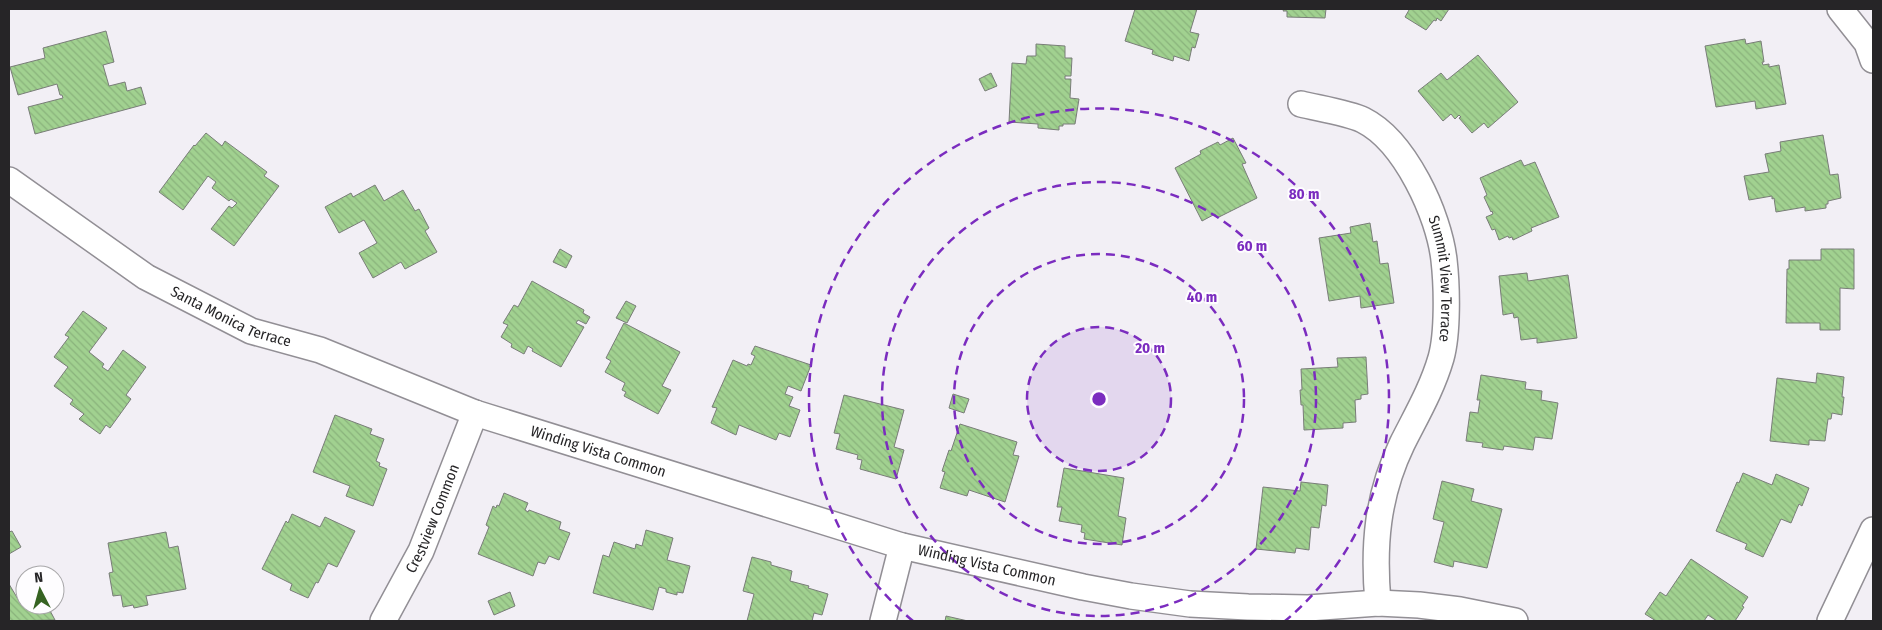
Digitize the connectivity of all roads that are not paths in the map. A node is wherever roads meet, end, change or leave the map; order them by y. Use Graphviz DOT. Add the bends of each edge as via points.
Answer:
graph roads {
  1 [pos="1840,9"];
  2 [pos="1873,60"];
  3 [pos="1301,104"];
  4 [pos="9,180"];
  5 [pos="475,413"];
  6 [pos="1873,530"];
  7 [pos="902,546"];
  8 [pos="1378,603"];
  9 [pos="1189,612"];
  10 [pos="383,621"];
  11 [pos="883,621"];
  12 [pos="1515,621"];
  13 [pos="1830,621"];
  1 -- 2 [label="street" via="1867,43"];
  3 -- 8 [label="street, Summit View Terrace" via="1362,119 1393,144 1424,197 1444,259 1446,299 1442,356 1401,446 1383,496 1376,534"];
  4 -- 5 [label="street, Santa Monica Terrace" via="146,277 251,331 320,350"];
  5 -- 7 [label="street, Winding Vista Common"];
  5 -- 10 [label="street, Crestview Common" via="421,551"];
  6 -- 13 [label="street"];
  7 -- 9 [label="street, Winding Vista Common" via="1131,596"];
  7 -- 11 [label="street"];
  8 -- 9 [label="street, Winding Vista Common"];
  8 -- 12 [label="street, Winding Vista Common" via="1460,610"];
}
